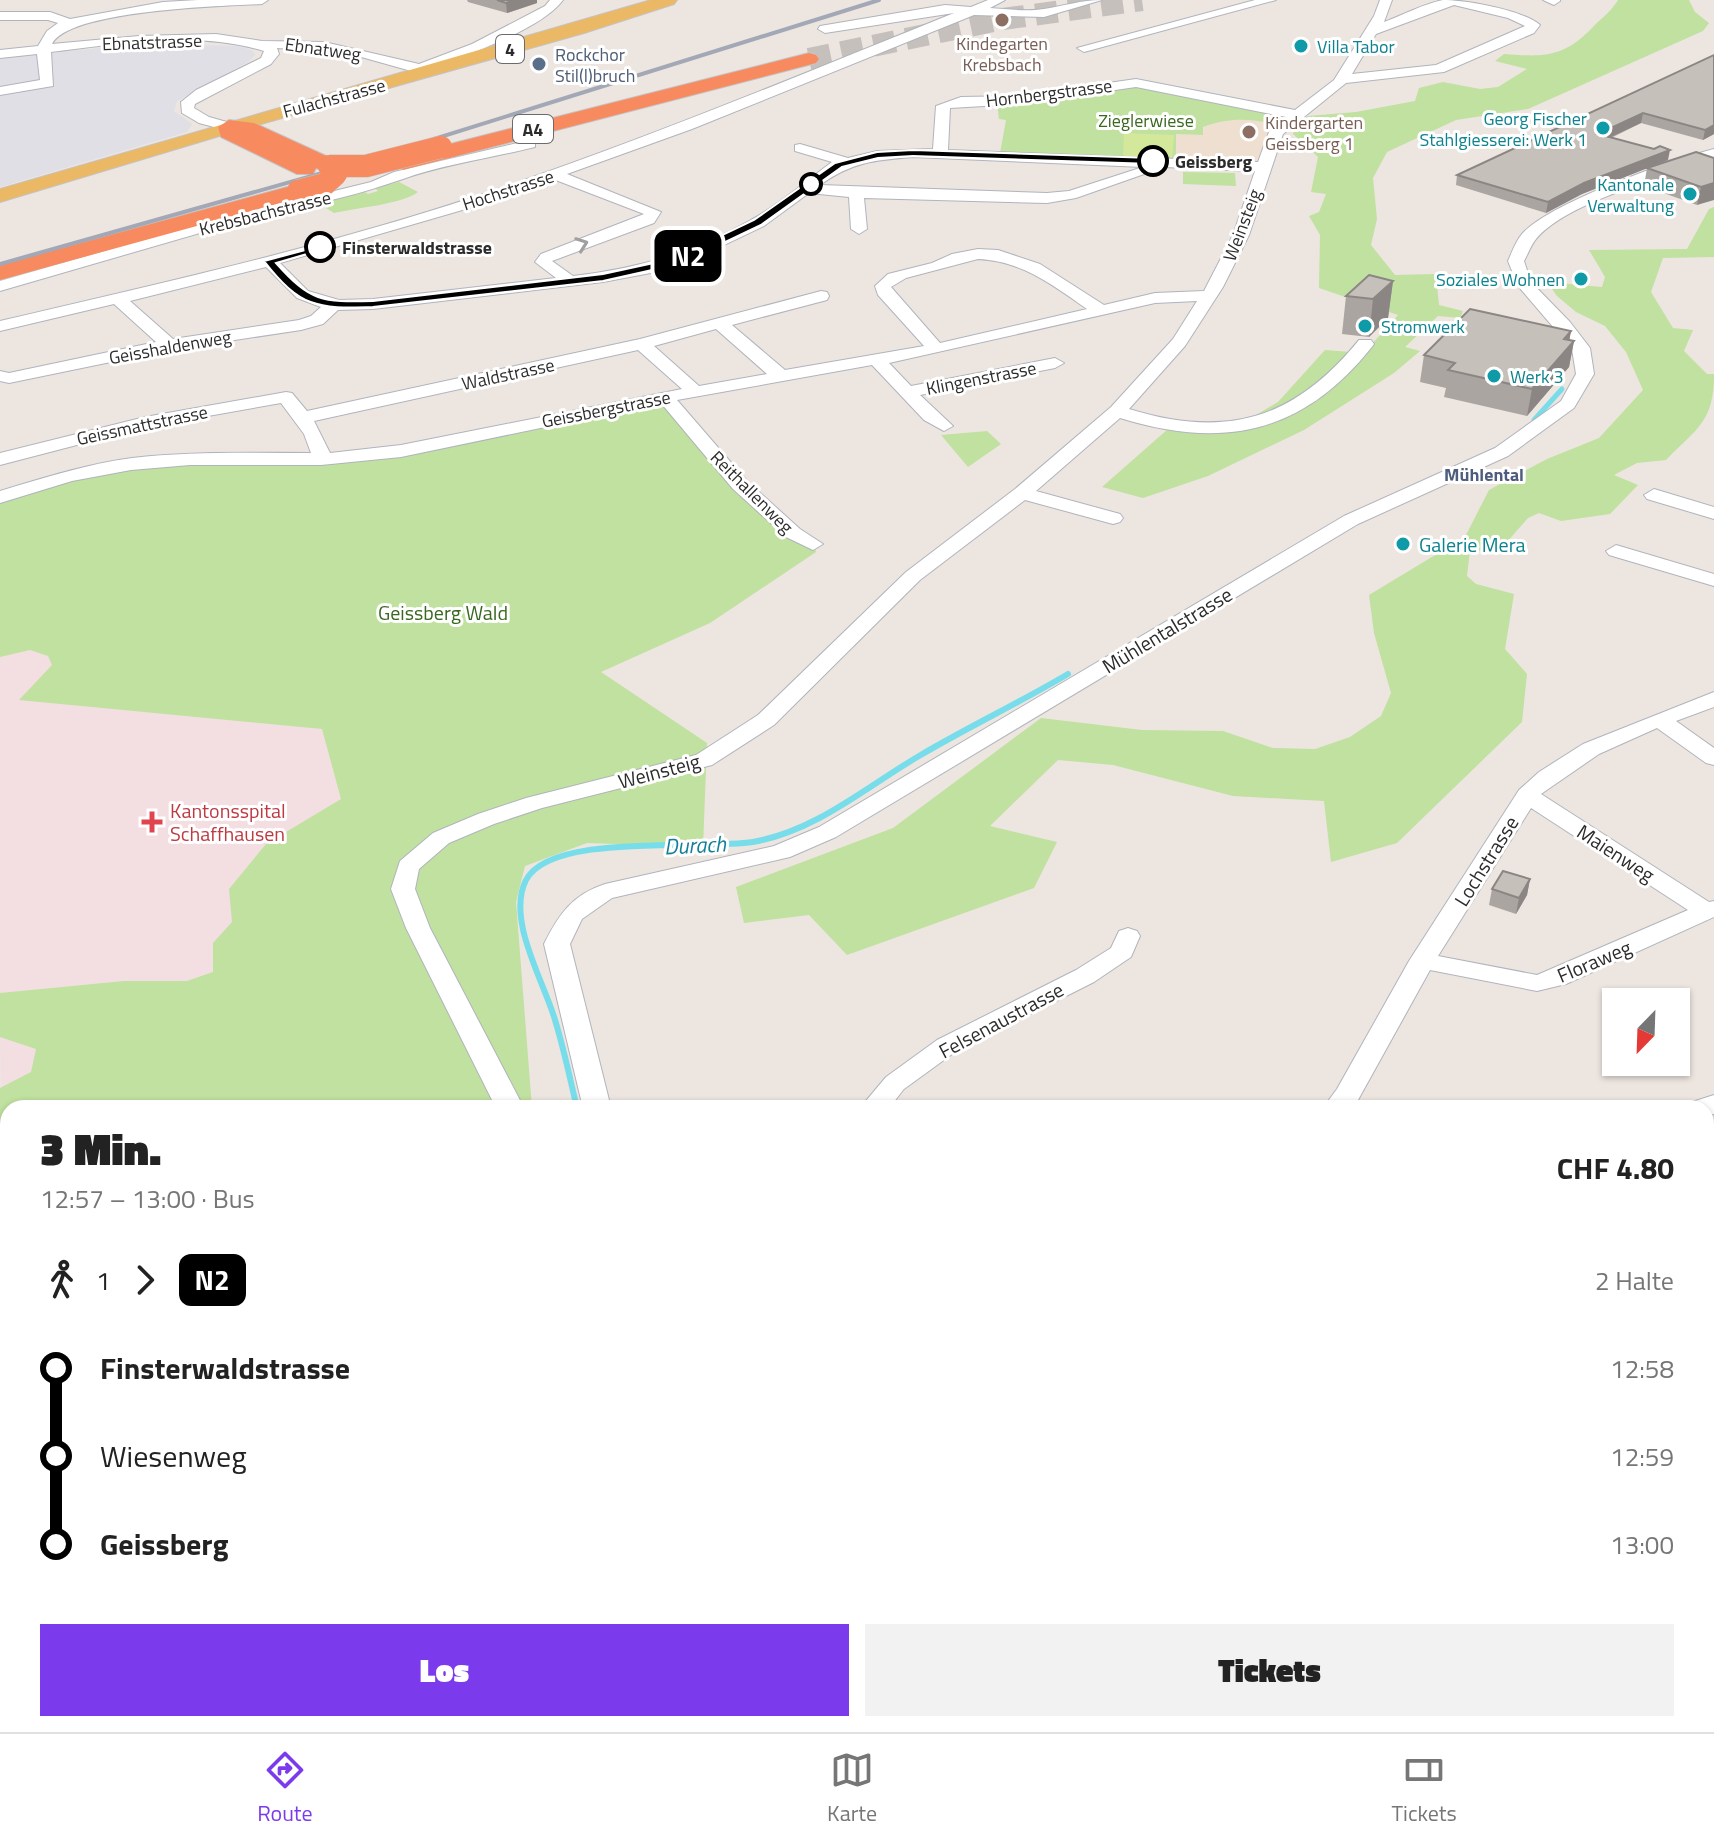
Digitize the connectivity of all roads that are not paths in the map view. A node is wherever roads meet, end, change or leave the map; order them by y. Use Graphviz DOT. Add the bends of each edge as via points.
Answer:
graph roads {
  1 [pos="262,0"];
  2 [pos="557,0"];
  3 [pos="668,0"];
  4 [pos="999,0"];
  5 [pos="1096,0"];
  6 [pos="1270,0"];
  7 [pos="1386,0"];
  8 [pos="1454,1"];
  9 [pos="969,10"];
  10 [pos="0,16"];
  11 [pos="69,23"];
  12 [pos="825,29"];
  13 [pos="1372,31"];
  14 [pos="264,45"];
  15 [pos="1084,48"];
  16 [pos="44,49"];
  17 [pos="0,54"];
  18 [pos="809,59"];
  19 [pos="252,70"];
  20 [pos="424,70"];
  21 [pos="1341,79"];
  22 [pos="692,88"];
  23 [pos="0,91"];
  24 [pos="1296,115"];
  25 [pos="235,129"];
  26 [pos="530,144"];
  27 [pos="800,148"];
  28 [pos="1714,153"];
  29 [pos="940,154"];
  30 [pos="846,162"];
  31 [pos="1162,162"];
  32 [pos="1264,167"];
  33 [pos="332,170"];
  34 [pos="375,170"];
  35 [pos="555,175"];
  36 [pos="301,180"];
  37 [pos="805,188"];
  38 [pos="856,193"];
  39 [pos="0,196"];
  40 [pos="859,229"];
  41 [pos="269,261"];
  42 [pos="0,273"];
  43 [pos="561,282"];
  44 [pos="0,286"];
  45 [pos="821,296"];
  46 [pos="1209,296"];
  47 [pos="118,299"];
  48 [pos="334,305"];
  49 [pos="1100,310"];
  50 [pos="718,322"];
  51 [pos="0,326"];
  52 [pos="642,344"];
  53 [pos="1365,344"];
  54 [pos="169,345"];
  55 [pos="936,349"];
  56 [pos="877,360"];
  57 [pos="1055,363"];
  58 [pos="0,376"];
  59 [pos="782,377"];
  60 [pos="696,392"];
  61 [pos="906,392"];
  62 [pos="665,397"];
  63 [pos="1117,411"];
  64 [pos="302,418"];
  65 [pos="944,426"];
  66 [pos="321,459"];
  67 [pos="0,462"];
  68 [pos="28,488"];
  69 [pos="1022,493"];
  70 [pos="1654,495"];
  71 [pos="0,497"];
  72 [pos="1714,513"];
  73 [pos="1113,518"];
  74 [pos="813,544"];
  75 [pos="1616,551"];
  76 [pos="1714,580"];
  77 [pos="1714,699"];
  78 [pos="1660,720"];
  79 [pos="1714,758"];
  80 [pos="1527,795"];
  81 [pos="1710,909"];
  82 [pos="1128,936"];
  83 [pos="1422,961"];
  84 [pos="506,1100"];
  85 [pos="595,1100"];
  86 [pos="881,1100"];
  87 [pos="1343,1100"];
  1 -- 11 [label="street" via="163,6"];
  2 -- 20 [label="street" via="550,9"];
  3 -- 20 [label="main road, Fulachstrasse / 4"];
  4 -- 9 [label="street, Hochstrasse"];
  5 -- 9 [label="street" via="1044,13"];
  6 -- 15 [label="street"];
  7 -- 13 [label="street, Weinsteig"];
  8 -- 13 [label="street"];
  8 -- 21 [label="street" via="1533,25 1439,69"];
  9 -- 12 [label="street" via="945,9"];
  9 -- 35 [label="street, Hochstrasse"];
  10 -- 11 [label="street" via="50,16"];
  11 -- 16 [label="street" via="54,29"];
  13 -- 21 [label="street, Weinsteig"];
  14 -- 16 [label="street, Ebnatstrasse" via="148,40"];
  14 -- 19 [label="street" via="272,54"];
  14 -- 20 [label="street, Ebnatweg" via="303,44"];
  16 -- 17 [label="street, Ebnatstrasse"];
  16 -- 23 [label="street" via="48,83"];
  18 -- 22 [label="highway, A4"];
  19 -- 25 [label="street" via="208,106"];
  19 -- 25 [label="street" via="188,102 187,110 196,116"];
  20 -- 25 [label="main road, Fulachstrasse / 4"];
  21 -- 24 [label="street, Weinsteig"];
  22 -- 33 [label="highway, bridge" via="373,165"];
  22 -- 33 [label="highway" via="413,166 378,172"];
  22 -- 34 [label="highway, A4"];
  24 -- 29 [label="street, Hornbergstrasse" via="1136,83 1109,84 943,106"];
  24 -- 32 [label="street, Weinsteig" via="1276,132"];
  25 -- 33 [label="highway"];
  25 -- 36 [label="highway"];
  25 -- 39 [label="main road, Fulachstrasse / 4"];
  26 -- 44 [label="street, Krebsbachstrasse" via="277,206"];
  27 -- 30 [label="street"];
  28 -- 85 [label="street, Mühlentalstrasse" via="1587,203 1533,233 1519,249 1520,280 1566,327 1588,366 1576,397 1539,430 1507,450 1357,516 891,796 798,846 612,889 575,910 557,944"];
  29 -- 30 [label="street" via="886,154"];
  29 -- 31 [label="street"];
  30 -- 37 [label="street"];
  31 -- 32 [label="street"];
  31 -- 38 [label="street" via="1152,170 1047,198"];
  32 -- 46 [label="street, Weinsteig" via="1241,235"];
  33 -- 36 [label="highway, bridge" via="325,184"];
  35 -- 41 [label="street, Hochstrasse"];
  43 -- 35 [label="street, one-way" via="566,277 543,262 547,257 648,220 653,212"];
  36 -- 42 [label="highway"];
  37 -- 38 [label="street"];
  37 -- 43 [label="street" via="758,223 675,261"];
  38 -- 40 [label="street"];
  41 -- 47 [label="street, Hochstrasse"];
  41 -- 48 [label="street" via="296,292"];
  43 -- 48 [label="street"];
  45 -- 50 [label="street, Waldstrasse"];
  46 -- 49 [label="street, Geissbergstrasse" via="1155,298"];
  46 -- 63 [label="street, Weinsteig" via="1179,342"];
  47 -- 51 [label="street, Hochstrasse"];
  47 -- 54 [label="street"];
  48 -- 54 [label="street, Geisshaldenweg" via="317,320 301,325"];
  49 -- 55 [label="street, Geissbergstrasse"];
  49 -- 55 [label="street" via="1018,257 959,257 896,276 883,286"];
  50 -- 52 [label="street, Waldstrasse"];
  50 -- 59 [label="street"];
  52 -- 60 [label="street"];
  52 -- 64 [label="street, Waldstrasse"];
  53 -- 63 [label="street" via="1346,372 1293,411 1260,421 1215,429 1177,428"];
  54 -- 58 [label="street, Geisshaldenweg"];
  55 -- 56 [label="street, Geissbergstrasse"];
  56 -- 59 [label="street, Geissbergstrasse"];
  56 -- 61 [label="street, Klingenstrasse"];
  57 -- 61 [label="street, Klingenstrasse"];
  59 -- 60 [label="street, Geissbergstrasse"];
  60 -- 62 [label="street, Geissbergstrasse"];
  61 -- 65 [label="street, Klingenstrasse"];
  62 -- 66 [label="street, Geissbergstrasse" via="401,451"];
  62 -- 74 [label="street, Reithallenweg" via="740,485 800,540"];
  63 -- 69 [label="street, Weinsteig"];
  64 -- 66 [label="street"];
  64 -- 67 [label="street, Geissmattstrasse" via="286,397 145,422"];
  66 -- 68 [label="street, Geissbergstrasse" via="131,464"];
  67 -- 68 [label="street"];
  68 -- 71 [label="street, Geissbergstrasse"];
  69 -- 73 [label="street"];
  69 -- 84 [label="street, Weinsteig" via="913,576 766,720 704,760 486,819 441,838 408,866 403,889 418,928"];
  70 -- 72 [label="street"];
  75 -- 76 [label="street"];
  77 -- 78 [label="street, Lochstrasse"];
  78 -- 79 [label="street"];
  78 -- 80 [label="street, Lochstrasse" via="1592,747 1547,775"];
  80 -- 81 [label="street, Maienweg"];
  80 -- 83 [label="street, Lochstrasse"];
  81 -- 83 [label="street, Floraweg" via="1537,983"];
  82 -- 86 [label="street, Felsenaustrasse" via="1122,952 946,1046"];
  83 -- 87 [label="street, Lochstrasse"];
}
